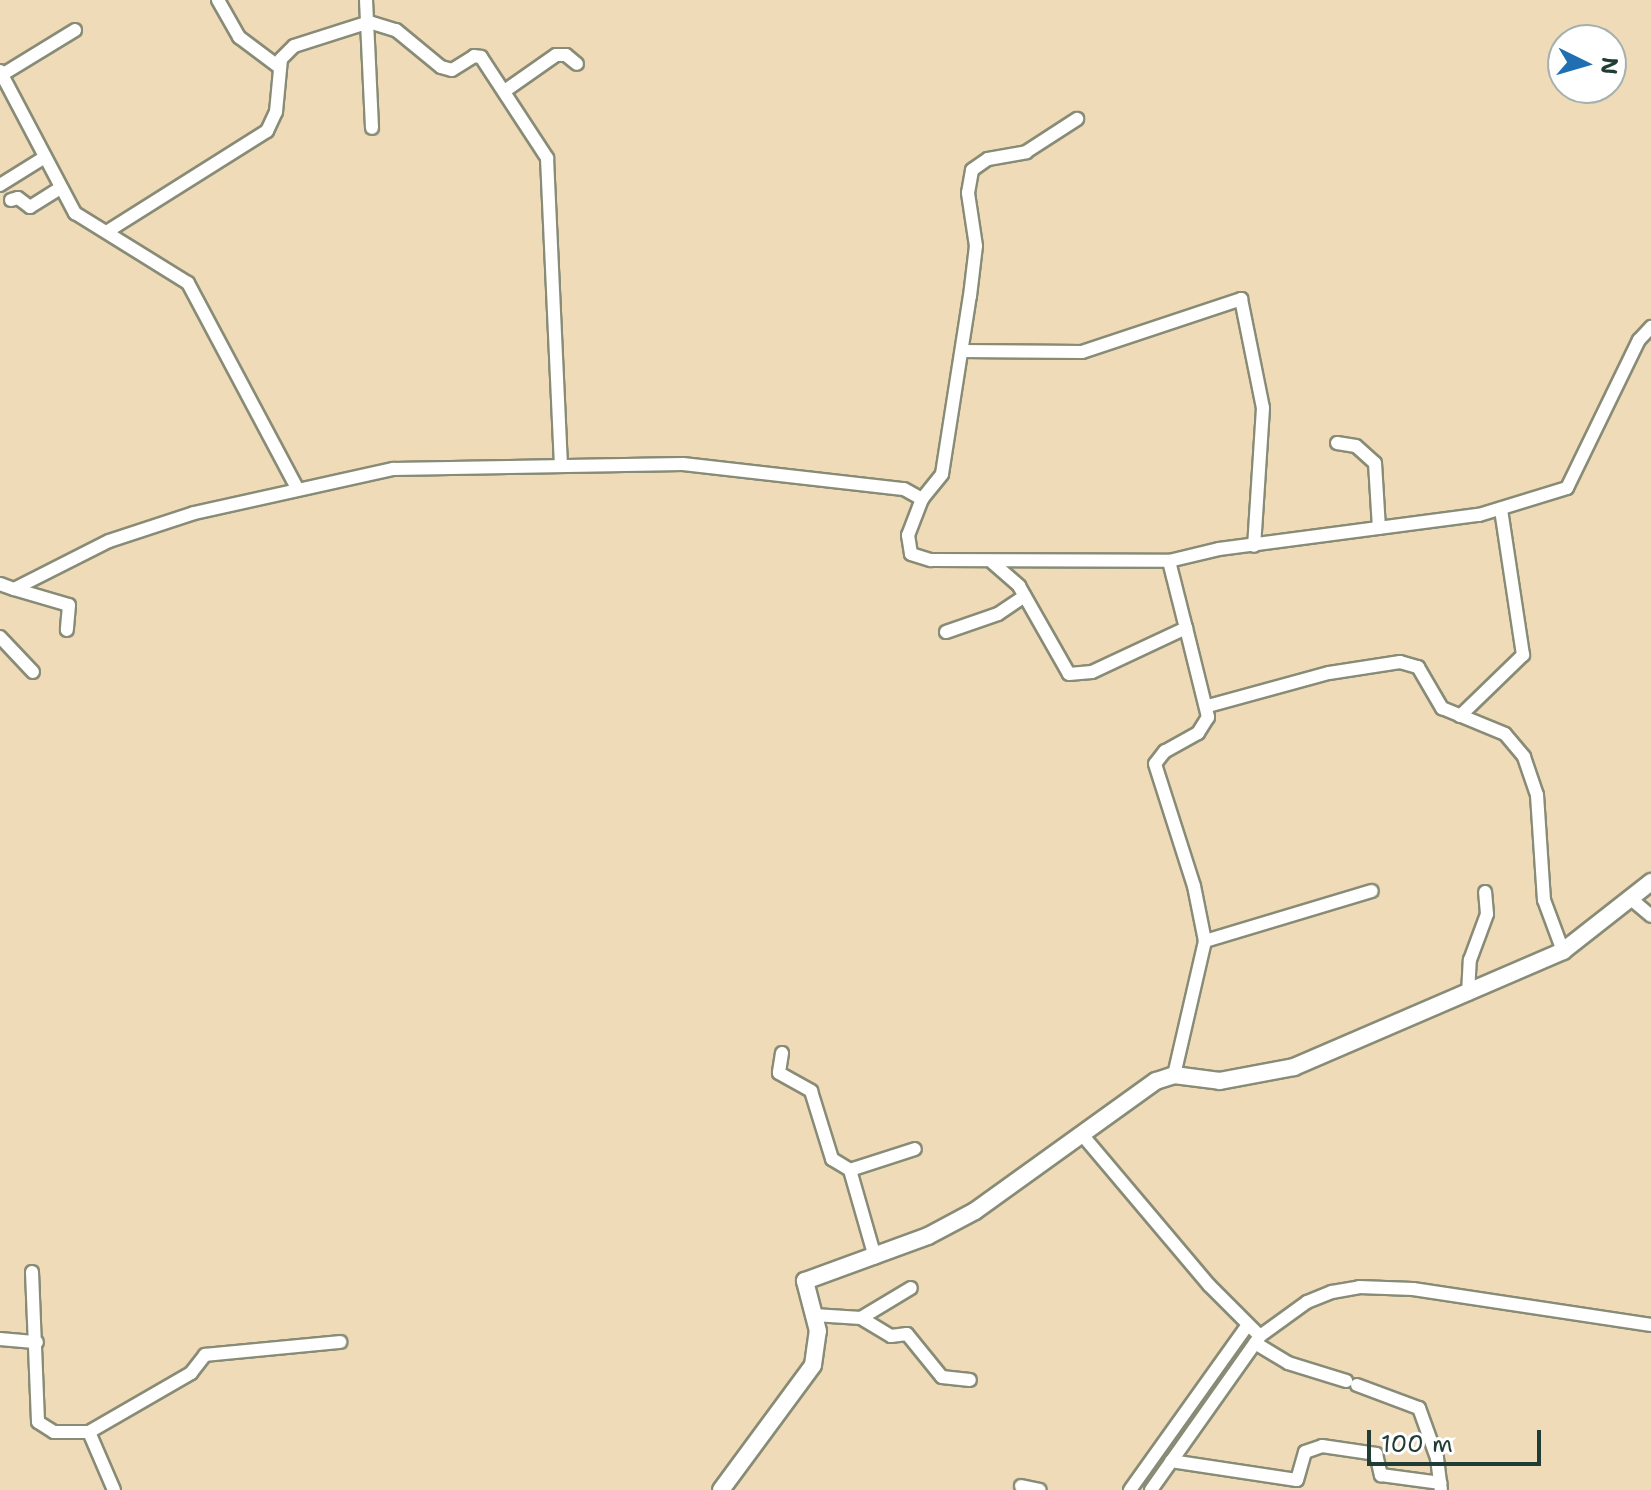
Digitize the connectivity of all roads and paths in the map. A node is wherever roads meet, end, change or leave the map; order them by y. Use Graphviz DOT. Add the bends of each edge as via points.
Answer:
graph roads {
  1 [pos="218,0"];
  2 [pos="366,0"];
  3 [pos="369,22"];
  4 [pos="75,30"];
  5 [pos="577,64"];
  6 [pos="279,67"];
  7 [pos="1,73"];
  8 [pos="506,90"];
  9 [pos="1077,119"];
  10 [pos="372,128"];
  11 [pos="45,157"];
  12 [pos="0,185"];
  13 [pos="60,188"];
  14 [pos="11,200"];
  15 [pos="108,231"];
  16 [pos="1651,327"];
  17 [pos="962,351"];
  18 [pos="1337,443"];
  19 [pos="561,464"];
  20 [pos="296,486"];
  21 [pos="922,499"];
  22 [pos="1501,509"];
  23 [pos="1379,528"];
  24 [pos="1254,546"];
  25 [pos="989,561"];
  26 [pos="1169,561"];
  27 [pos="0,584"];
  28 [pos="14,589"];
  29 [pos="1025,596"];
  30 [pos="1186,628"];
  31 [pos="67,630"];
  32 [pos="946,632"];
  33 [pos="0,637"];
  34 [pos="33,672"];
  35 [pos="1208,706"];
  36 [pos="1460,716"];
  37 [pos="1651,882"];
  38 [pos="1372,891"];
  39 [pos="1485,892"];
  40 [pos="1631,899"];
  41 [pos="1651,916"];
  42 [pos="1205,941"];
  43 [pos="1563,951"];
  44 [pos="1468,994"];
  45 [pos="782,1053"];
  46 [pos="1174,1075"];
  47 [pos="1084,1137"];
  48 [pos="915,1149"];
  49 [pos="850,1170"];
  50 [pos="875,1257"];
  51 [pos="32,1272"];
  52 [pos="911,1288"];
  53 [pos="814,1315"];
  54 [pos="861,1318"];
  55 [pos="1651,1325"];
  56 [pos="1254,1333"];
  57 [pos="0,1339"];
  58 [pos="37,1342"];
  59 [pos="340,1342"];
  60 [pos="970,1380"];
  61 [pos="89,1432"];
  62 [pos="1171,1461"];
  63 [pos="1300,1485"];
  64 [pos="1021,1486"];
  65 [pos="1440,1487"];
  66 [pos="114,1490"];
  67 [pos="721,1490"];
  68 [pos="1040,1490"];
  69 [pos="1130,1490"];
  70 [pos="1151,1490"];
  1 -- 6 [label="street" via="239,37"];
  2 -- 3 [label="street"];
  3 -- 6 [label="street" via="294,46"];
  3 -- 8 [label="street" via="396,30 441,67 452,70 481,57"];
  3 -- 10 [label="street"];
  4 -- 7 [label="street"];
  5 -- 8 [label="street" via="556,55"];
  6 -- 15 [label="street" via="276,112 267,131"];
  7 -- 11 [label="street"];
  8 -- 19 [label="street" via="549,169"];
  9 -- 17 [label="street" via="1026,152 988,159 972,170 968,193 976,246"];
  11 -- 12 [label="street"];
  11 -- 13 [label="street"];
  13 -- 14 [label="street" via="30,207 18,198"];
  13 -- 15 [label="street" via="82,220"];
  15 -- 20 [label="street" via="188,283"];
  16 -- 22 [label="street" via="1639,340 1567,488"];
  17 -- 21 [label="street" via="942,474"];
  17 -- 24 [label="street" via="1082,352 1241,299 1263,408"];
  18 -- 23 [label="street" via="1356,446 1375,463"];
  19 -- 20 [label="street" via="393,469"];
  19 -- 21 [label="street" via="696,465 904,489"];
  20 -- 28 [label="street" via="109,541"];
  21 -- 25 [label="street" via="908,535 911,554 919,559"];
  22 -- 23 [label="street"];
  22 -- 36 [label="street" via="1523,655"];
  23 -- 24 [label="street"];
  24 -- 26 [label="street"];
  25 -- 26 [label="street"];
  25 -- 29 [label="street" via="1012,577"];
  26 -- 30 [label="street"];
  27 -- 28 [label="street"];
  28 -- 31 [label="street" via="69,605"];
  29 -- 30 [label="street" via="1069,674 1092,672"];
  29 -- 32 [label="street" via="998,614"];
  30 -- 35 [label="street"];
  33 -- 34 [label="street"];
  35 -- 36 [label="street" via="1329,673 1400,662 1418,667 1442,708"];
  35 -- 42 [label="street" via="1206,724 1158,756 1155,764 1194,886"];
  36 -- 43 [label="street" via="1505,734 1524,757 1537,795 1544,900"];
  37 -- 40 [label="street"];
  38 -- 42 [label="street"];
  39 -- 44 [label="street" via="1487,914 1470,960"];
  40 -- 41 [label="street"];
  40 -- 43 [label="street"];
  42 -- 46 [label="street"];
  43 -- 44 [label="street"];
  44 -- 46 [label="street" via="1267,1075 1220,1081"];
  45 -- 49 [label="street" via="779,1073 811,1091 832,1159"];
  46 -- 47 [label="street" via="1156,1081"];
  47 -- 50 [label="street" via="975,1211"];
  47 -- 56 [label="street"];
  48 -- 49 [label="street"];
  49 -- 50 [label="street"];
  50 -- 53 [label="street" via="805,1281"];
  51 -- 58 [label="street"];
  52 -- 54 [label="street"];
  53 -- 54 [label="street"];
  53 -- 67 [label="street" via="818,1349 813,1365"];
  54 -- 60 [label="street" via="891,1336 912,1336 942,1377"];
  55 -- 56 [label="street" via="1413,1289 1359,1287 1307,1302"];
  56 -- 62 [label="street"];
  56 -- 65 [label="street" via="1288,1363 1419,1408"];
  56 -- 69 [label="street"];
  57 -- 58 [label="street"];
  58 -- 61 [label="street" via="38,1422 54,1432"];
  59 -- 61 [label="street" via="205,1355 191,1373"];
  61 -- 66 [label="street"];
  62 -- 63 [label="street"];
  62 -- 70 [label="street"];
  63 -- 65 [label="street" via="1305,1452 1315,1446 1376,1454 1381,1475"];
  64 -- 68 [label="street"];
}
